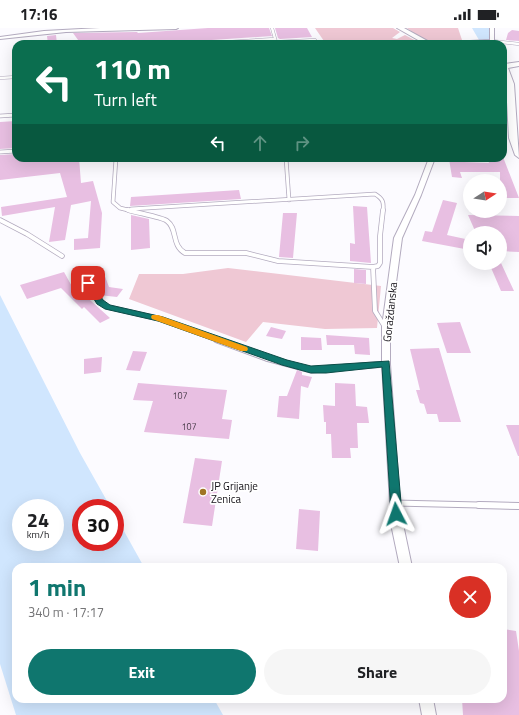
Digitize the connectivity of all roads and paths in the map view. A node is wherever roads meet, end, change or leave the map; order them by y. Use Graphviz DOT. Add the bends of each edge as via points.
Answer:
graph roads {
  1 [pos="176,28"];
  2 [pos="272,28"];
  3 [pos="400,28"];
  4 [pos="492,28"];
  5 [pos="0,38"];
  6 [pos="274,39"];
  7 [pos="260,40"];
  8 [pos="420,40"];
  9 [pos="491,40"];
  10 [pos="507,43"];
  11 [pos="519,44"];
  12 [pos="507,62"];
  13 [pos="519,64"];
  14 [pos="507,65"];
  15 [pos="507,76"];
  16 [pos="12,77"];
  17 [pos="0,78"];
  18 [pos="507,86"];
  19 [pos="510,90"];
  20 [pos="12,115"];
  21 [pos="0,116"];
  22 [pos="12,150"];
  23 [pos="0,152"];
  24 [pos="519,155"];
  25 [pos="116,162"];
  26 [pos="286,162"];
  27 [pos="430,162"];
  28 [pos="289,200"];
  29 [pos="126,210"];
  30 [pos="0,220"];
  31 [pos="62,256"];
  32 [pos="373,268"];
  33 [pos="82,274"];
  34 [pos="386,328"];
  35 [pos="386,364"];
  36 [pos="395,503"];
  37 [pos="519,506"];
  38 [pos="405,563"];
  39 [pos="427,703"];
  40 [pos="429,715"];
  1 -- 5 [label="street" via="66,30"];
  2 -- 6 [label="lane"];
  3 -- 8 [label="street"];
  4 -- 9 [label="street"];
  6 -- 7 [label="lane"];
  10 -- 11 [label="lane"];
  12 -- 13 [label="street"];
  13 -- 14 [label="street"];
  15 -- 19 [label="street"];
  16 -- 17 [label="lane"];
  18 -- 19 [label="street"];
  19 -- 24 [label="street" via="513,138"];
  20 -- 21 [label="lane"];
  22 -- 23 [label="lane"];
  25 -- 29 [label="lane" via="113,202"];
  26 -- 28 [label="lane"];
  27 -- 34 [label="street, Goraždanska" via="398,238"];
  28 -- 29 [label="lane"];
  28 -- 32 [label="lane" via="375,194 382,198 384,203 380,263"];
  29 -- 32 [label="lane" via="166,221 172,227 177,246 185,253 246,253 278,261"];
  30 -- 31 [label="lane"];
  32 -- 34 [label="lane" via="375,312"];
  33 -- 35 [label="lane" via="100,302 108,307 160,318 266,358 311,370"];
  34 -- 35 [label="street, Goraždanska"];
  35 -- 36 [label="street, Goraždanska"];
  36 -- 37 [label="lane"];
  36 -- 38 [label="street, Goraždanska"];
  39 -- 40 [label="street"];
}
